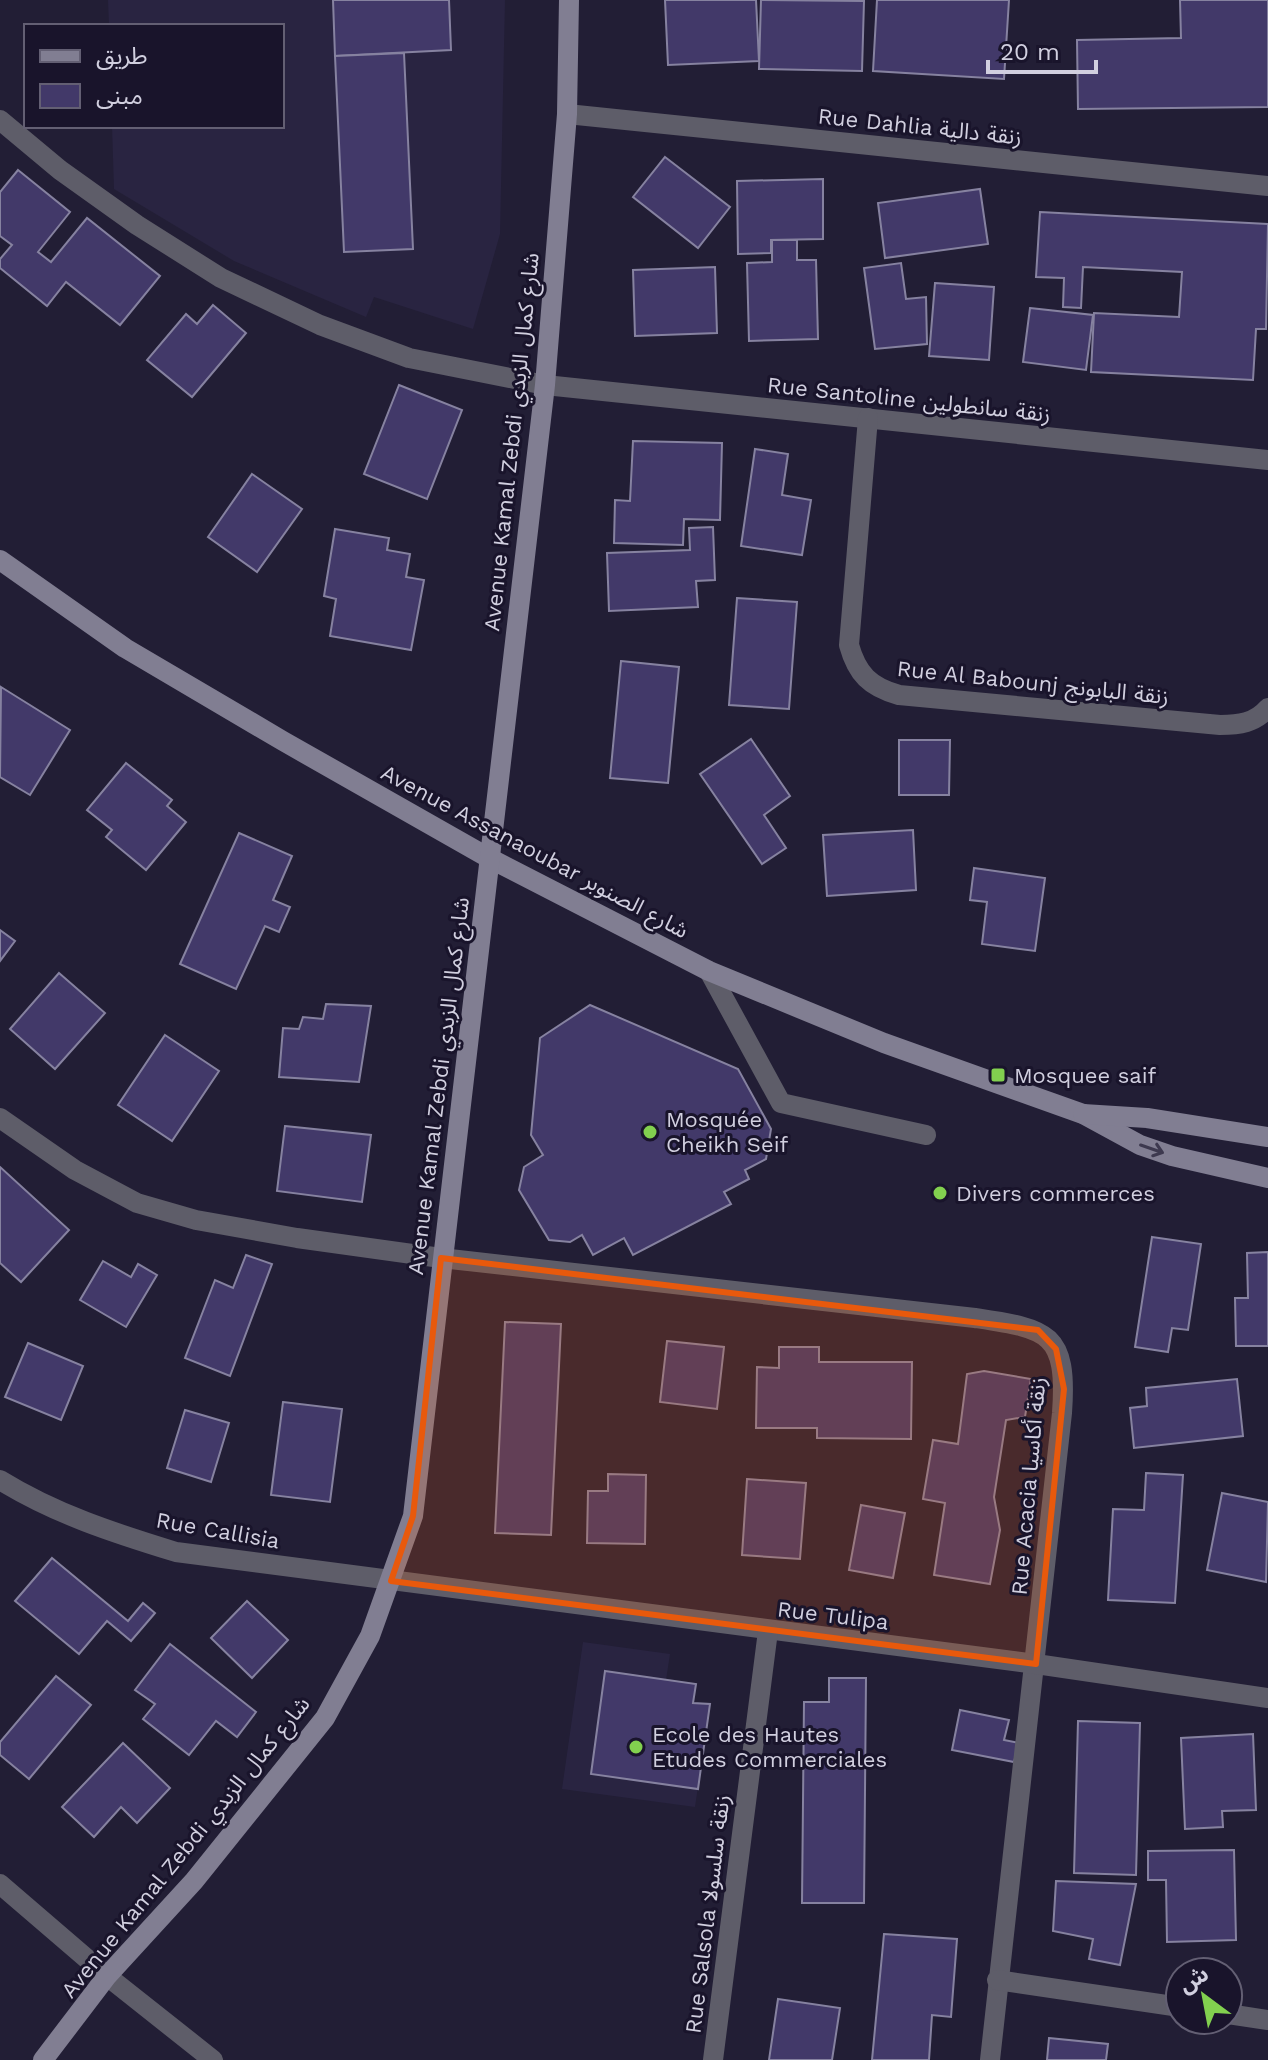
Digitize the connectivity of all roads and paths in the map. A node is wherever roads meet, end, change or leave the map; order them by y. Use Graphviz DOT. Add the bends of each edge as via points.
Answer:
graph roads {
  1 [pos="569,0"];
  2 [pos="567,114"];
  3 [pos="0,120"];
  4 [pos="1268,186"];
  5 [pos="545,385"];
  6 [pos="868,418"];
  7 [pos="1268,460"];
  8 [pos="0,560"];
  9 [pos="1268,708"];
  10 [pos="489,858"];
  11 [pos="709,971"];
  12 [pos="1083,1114"];
  13 [pos="0,1118"];
  14 [pos="926,1135"];
  15 [pos="1268,1137"];
  16 [pos="1268,1178"];
  17 [pos="441,1258"];
  18 [pos="0,1480"];
  19 [pos="391,1581"];
  20 [pos="768,1631"];
  21 [pos="1036,1664"];
  22 [pos="1268,1698"];
  23 [pos="0,1884"];
  24 [pos="107,1976"];
  25 [pos="997,1980"];
  26 [pos="1164,2005"];
  27 [pos="1244,2016"];
  28 [pos="1268,2020"];
  29 [pos="43,2060"];
  30 [pos="213,2060"];
  31 [pos="713,2060"];
  32 [pos="990,2060"];
  1 -- 2 [label="street, Avenue Kamal Zebdi شارع كمال الزبدي"];
  2 -- 4 [label="street, Rue Dahlia زنقة دالية"];
  2 -- 5 [label="street, Avenue Kamal Zebdi شارع كمال الزبدي"];
  3 -- 5 [label="street, Rue Santoline زنقة سانطولين" via="60,170 221,278 320,325 409,358"];
  5 -- 6 [label="street, Rue Santoline زنقة سانطولين"];
  5 -- 10 [label="street, Avenue Kamal Zebdi شارع كمال الزبدي"];
  6 -- 7 [label="street, Rue Santoline زنقة سانطولين"];
  6 -- 9 [label="street, Rue Al Babounj زنقة البابونج" via="849,645 865,679 880,690 1220,725 1242,724"];
  8 -- 10 [label="street, Avenue Assanaoubar شارع الصنوبر" via="125,648"];
  10 -- 11 [label="street, Avenue Assanaoubar شارع الصنوبر"];
  10 -- 17 [label="street, Avenue Kamal Zebdi شارع كمال الزبدي"];
  11 -- 12 [label="street, Avenue Assanaoubar شارع الصنوبر" via="884,1043"];
  11 -- 14 [label="street" via="781,1103"];
  12 -- 15 [label="street, Avenue Assanaoubar شارع الصنوبر"];
  12 -- 16 [label="street, Avenue Assanaoubar شارع الصنوبر, one-way" via="1140,1145"];
  13 -- 17 [label="street" via="75,1170 137,1203 196,1220"];
  17 -- 19 [label="street, Avenue Kamal Zebdi شارع كمال الزبدي" via="413,1516"];
  17 -- 21 [label="street, Rue Acacia زنقة أكاسيا" via="975,1318 1026,1326 1045,1335 1056,1349 1064,1389"];
  18 -- 19 [label="street, Rue Callisia" via="96,1527 176,1552"];
  19 -- 20 [label="street, Rue Tulipa"];
  19 -- 24 [label="street, Avenue Kamal Zebdi شارع كمال الزبدي" via="370,1636 325,1718 194,1881"];
  20 -- 21 [label="street, Rue Tulipa"];
  20 -- 31 [label="street, Rue Salsola زنقة سلسولا"];
  21 -- 22 [label="street, Rue Tulipa"];
  21 -- 25 [label="street, Rue Acacia زنقة أكاسيا"];
  23 -- 24 [label="street"];
  24 -- 29 [label="street, Avenue Kamal Zebdi شارع كمال الزبدي"];
  24 -- 30 [label="street"];
  25 -- 26 [label="street"];
  25 -- 32 [label="street, Rue Acacia زنقة أكاسيا"];
  27 -- 28 [label="street"];
}
